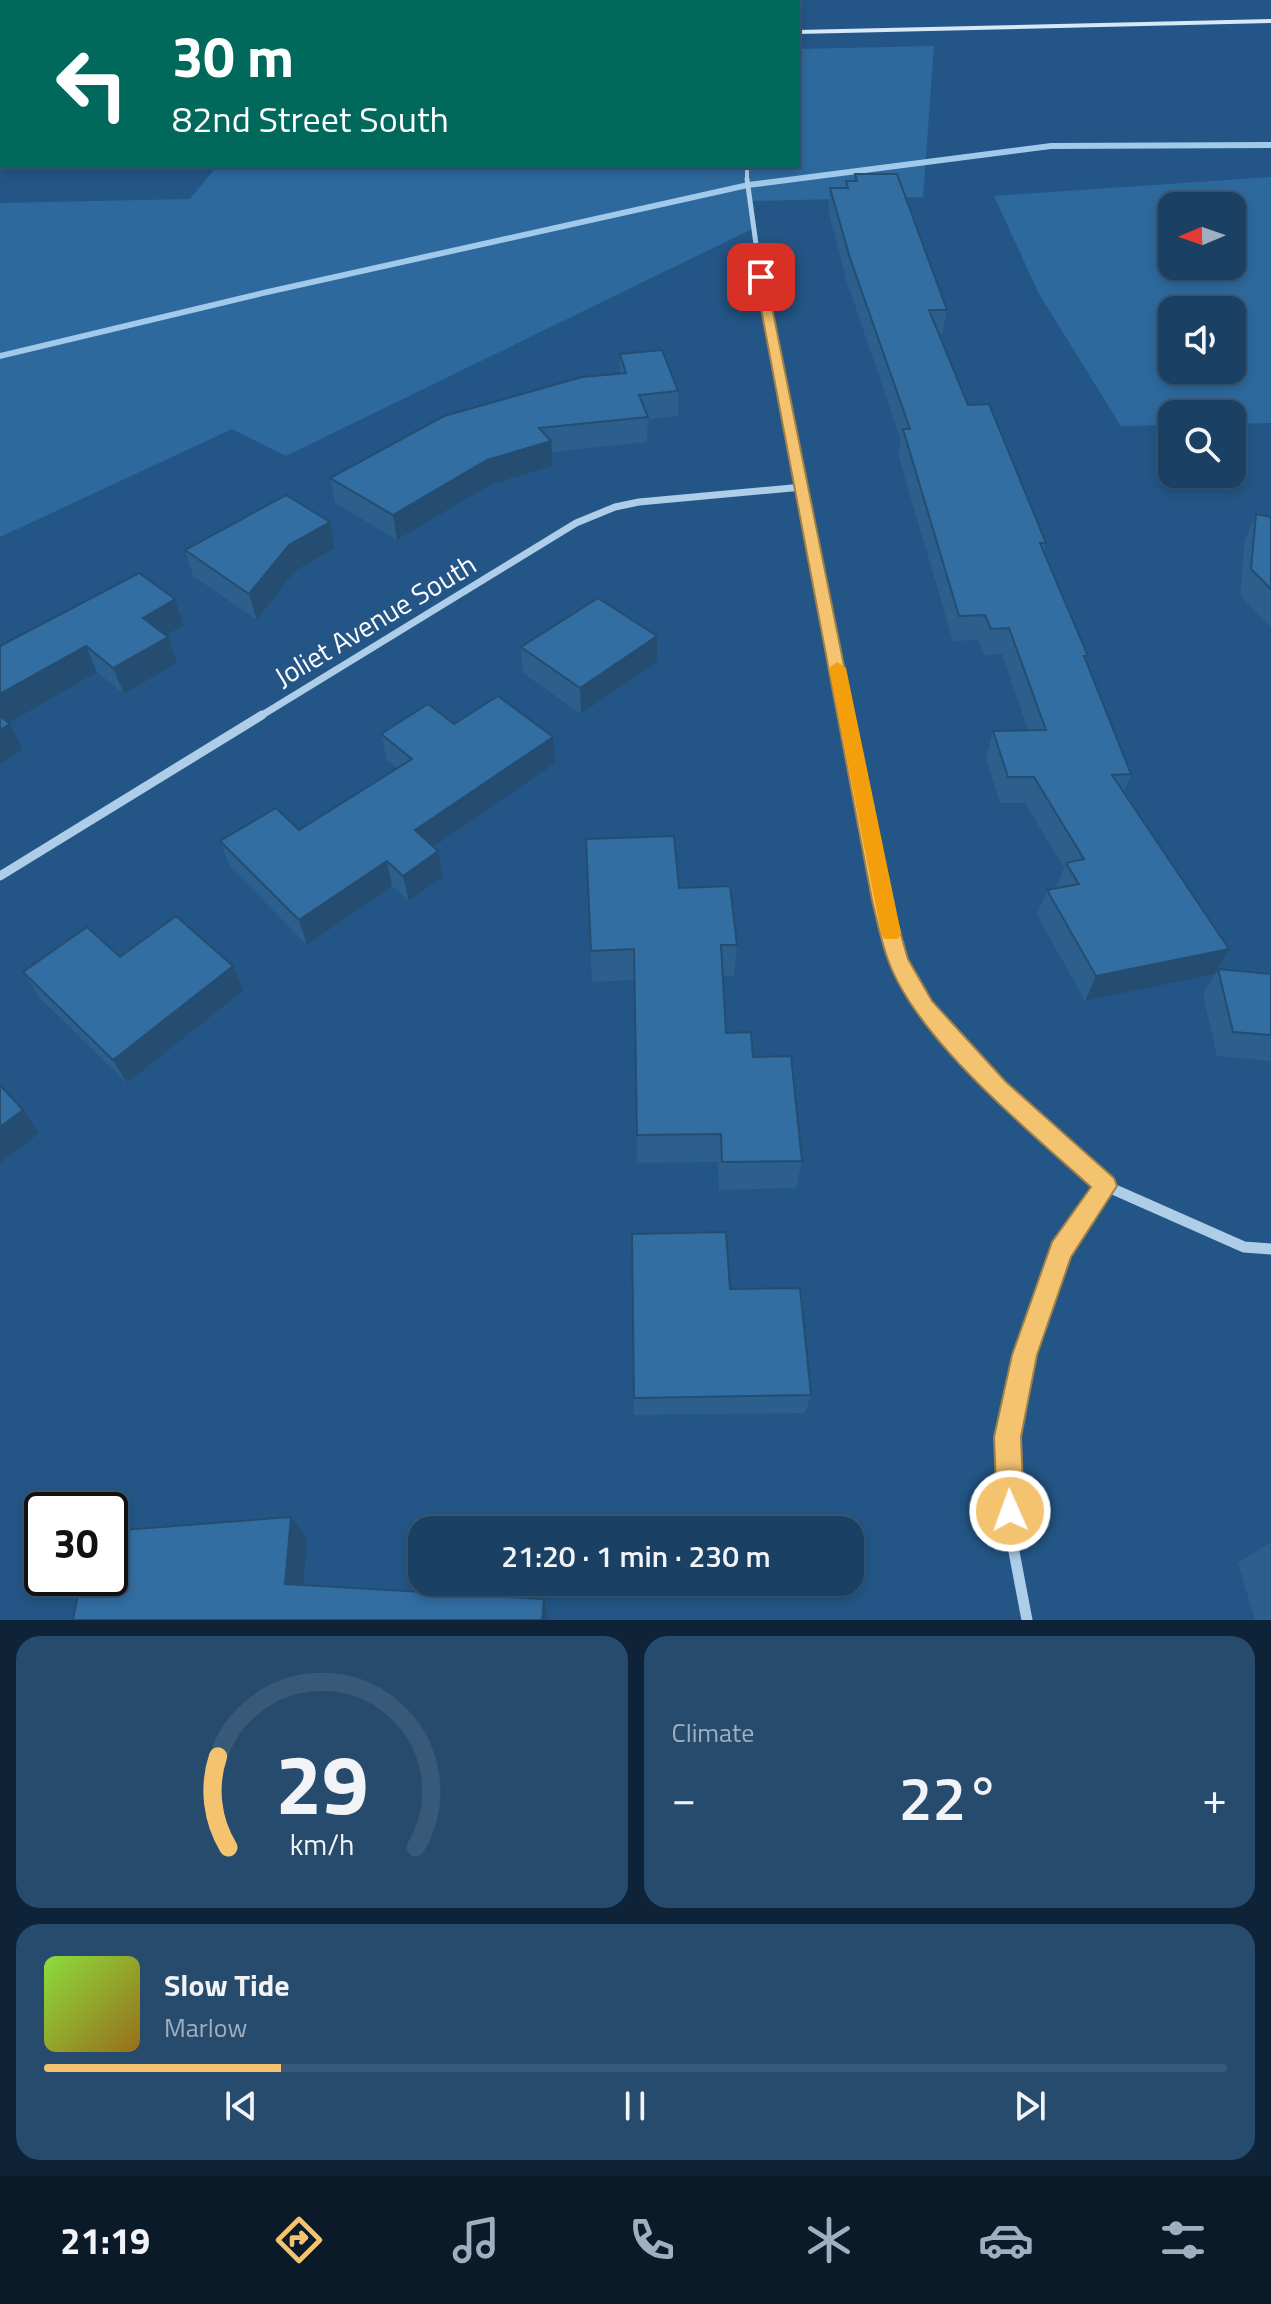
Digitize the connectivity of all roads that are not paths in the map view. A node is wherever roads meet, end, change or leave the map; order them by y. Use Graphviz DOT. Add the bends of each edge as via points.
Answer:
graph roads {
  1 [pos="1271,21"];
  2 [pos="800,32"];
  3 [pos="747,168"];
  4 [pos="803,487"];
  5 [pos="0,876"];
  6 [pos="1106,1186"];
  7 [pos="1271,1249"];
  8 [pos="1027,1620"];
  1 -- 2 [label="main road"];
  3 -- 4 [label="street" via="764,302"];
  4 -- 5 [label="street, Joliet Avenue South" via="639,502 576,523"];
  4 -- 6 [label="street" via="898,960 924,1007 998,1089"];
  6 -- 7 [label="street" via="1244,1247"];
  6 -- 8 [label="street" via="1061,1250 1024,1355 1007,1437 1011,1536"];
}
